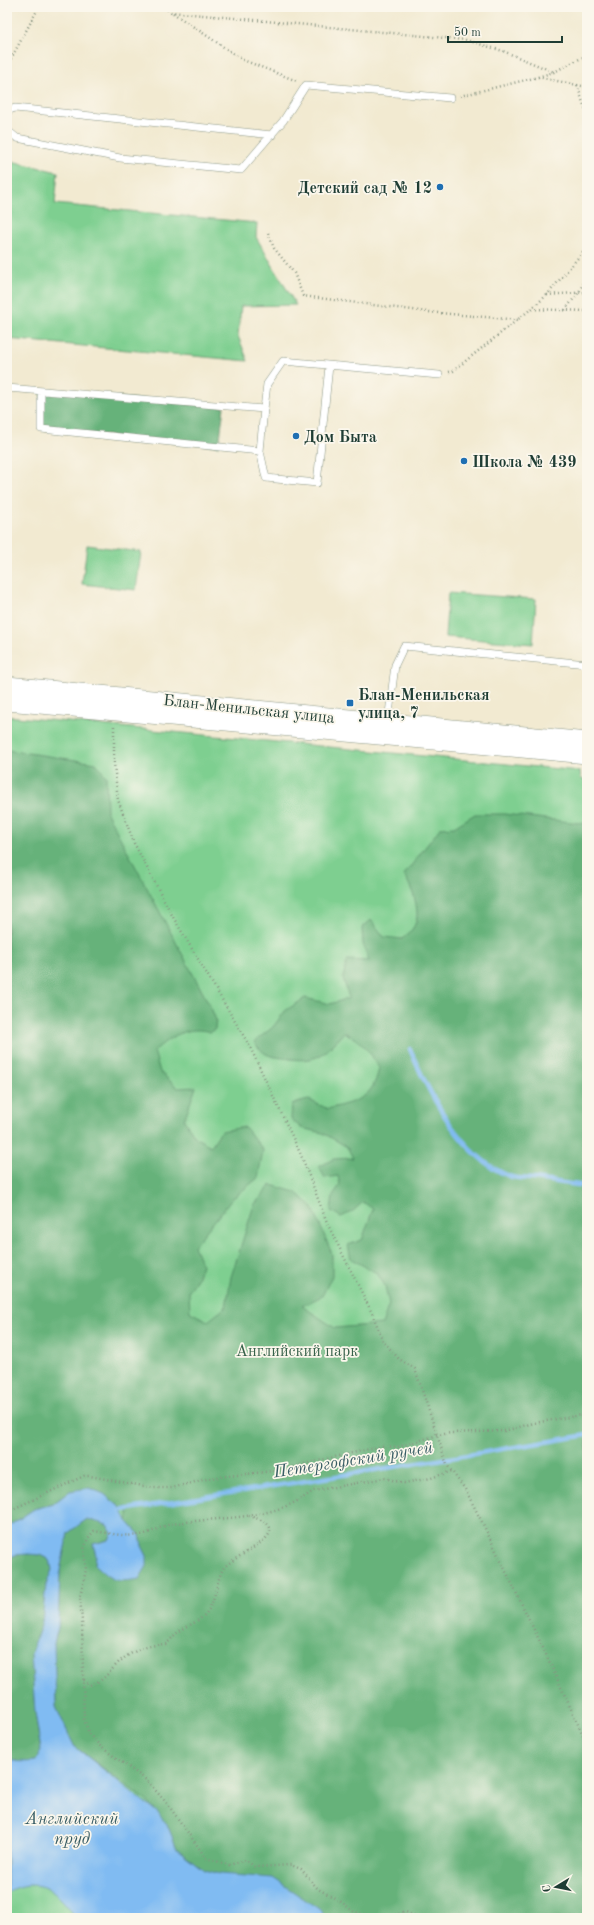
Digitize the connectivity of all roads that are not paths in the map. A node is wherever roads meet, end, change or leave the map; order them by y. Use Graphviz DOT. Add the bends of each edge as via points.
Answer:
graph roads {
  1 [pos="450,98"];
  2 [pos="7,111"];
  3 [pos="7,130"];
  4 [pos="272,135"];
  5 [pos="329,366"];
  6 [pos="439,375"];
  7 [pos="7,388"];
  8 [pos="41,391"];
  9 [pos="264,409"];
  10 [pos="260,451"];
  11 [pos="587,664"];
  12 [pos="7,685"];
  13 [pos="7,702"];
  14 [pos="388,729"];
  15 [pos="587,740"];
  16 [pos="587,755"];
  1 -- 4 [label="lane" via="307,85"];
  2 -- 4 [label="lane" via="15,108"];
  3 -- 4 [label="lane" via="17,138 120,158 241,170"];
  5 -- 6 [label="lane"];
  5 -- 9 [label="lane" via="283,361 267,384"];
  5 -- 10 [label="lane" via="317,483 266,478"];
  7 -- 8 [label="lane"];
  8 -- 9 [label="lane"];
  8 -- 10 [label="lane" via="41,430"];
  9 -- 10 [label="lane"];
  11 -- 14 [label="lane" via="404,646 395,665"];
  12 -- 14 [label="street, Блан-Менильская улица"];
  13 -- 14 [label="street, Блан-Менильская улица" via="116,712"];
  14 -- 15 [label="street, Блан-Менильская улица"];
  14 -- 16 [label="street, Блан-Менильская улица"];
}
